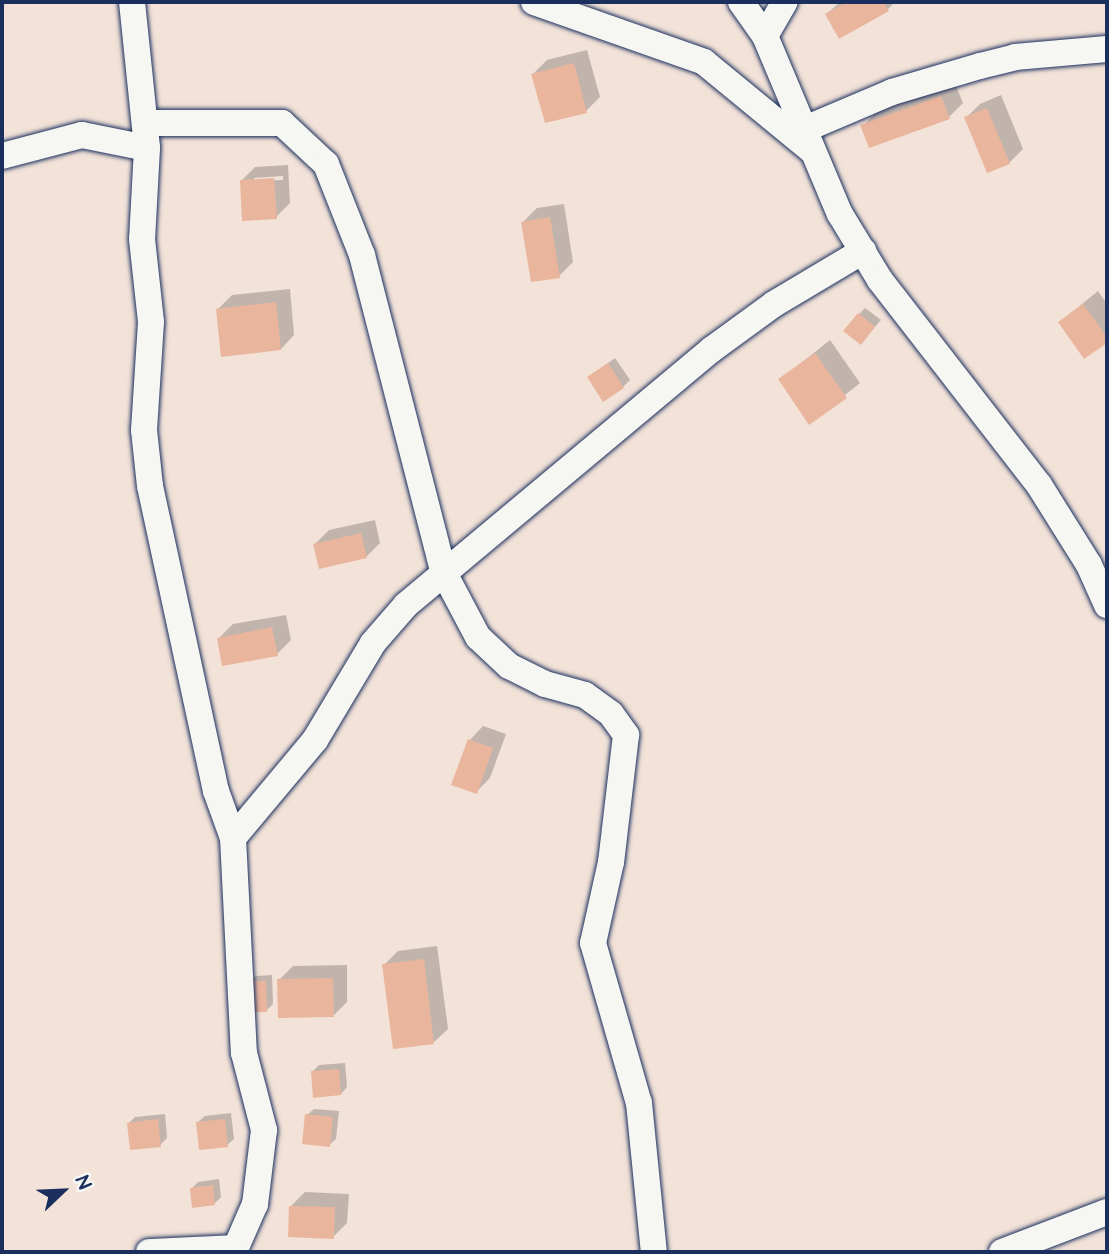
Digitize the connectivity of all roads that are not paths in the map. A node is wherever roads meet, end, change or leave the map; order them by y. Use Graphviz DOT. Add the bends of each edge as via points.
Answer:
graph roads {
  1 [pos="132,2"];
  2 [pos="534,2"];
  3 [pos="741,2"];
  4 [pos="785,2"];
  5 [pos="765,36"];
  6 [pos="1107,49"];
  7 [pos="805,129"];
  8 [pos="147,136"];
  9 [pos="2,156"];
  10 [pos="817,156"];
  11 [pos="863,251"];
  12 [pos="443,571"];
  13 [pos="1107,605"];
  14 [pos="233,838"];
  15 [pos="1107,1212"];
  16 [pos="234,1250"];
  17 [pos="149,1252"];
  18 [pos="654,1252"];
  19 [pos="1002,1252"];
  1 -- 8 [label="street"];
  2 -- 10 [label="street" via="704,62"];
  3 -- 5 [label="street"];
  4 -- 5 [label="street"];
  5 -- 7 [label="street"];
  6 -- 7 [label="street" via="1015,57 980,66 892,92"];
  7 -- 10 [label="street"];
  8 -- 9 [label="street" via="82,135"];
  8 -- 12 [label="street" via="282,123 326,164 362,255"];
  8 -- 14 [label="street" via="142,239 151,322 144,430 150,486 216,791"];
  10 -- 11 [label="street" via="840,214"];
  11 -- 12 [label="street" via="774,304 711,350"];
  11 -- 13 [label="street" via="880,280 1039,485 1089,565"];
  12 -- 14 [label="street" via="373,642 315,740"];
  12 -- 18 [label="street" via="478,637 509,666 545,684 585,695 611,713 626,735 611,862 593,943 639,1103"];
  14 -- 16 [label="street" via="244,1053 264,1130 255,1204"];
  15 -- 19 [label="street"];
  16 -- 17 [label="street"];
}
